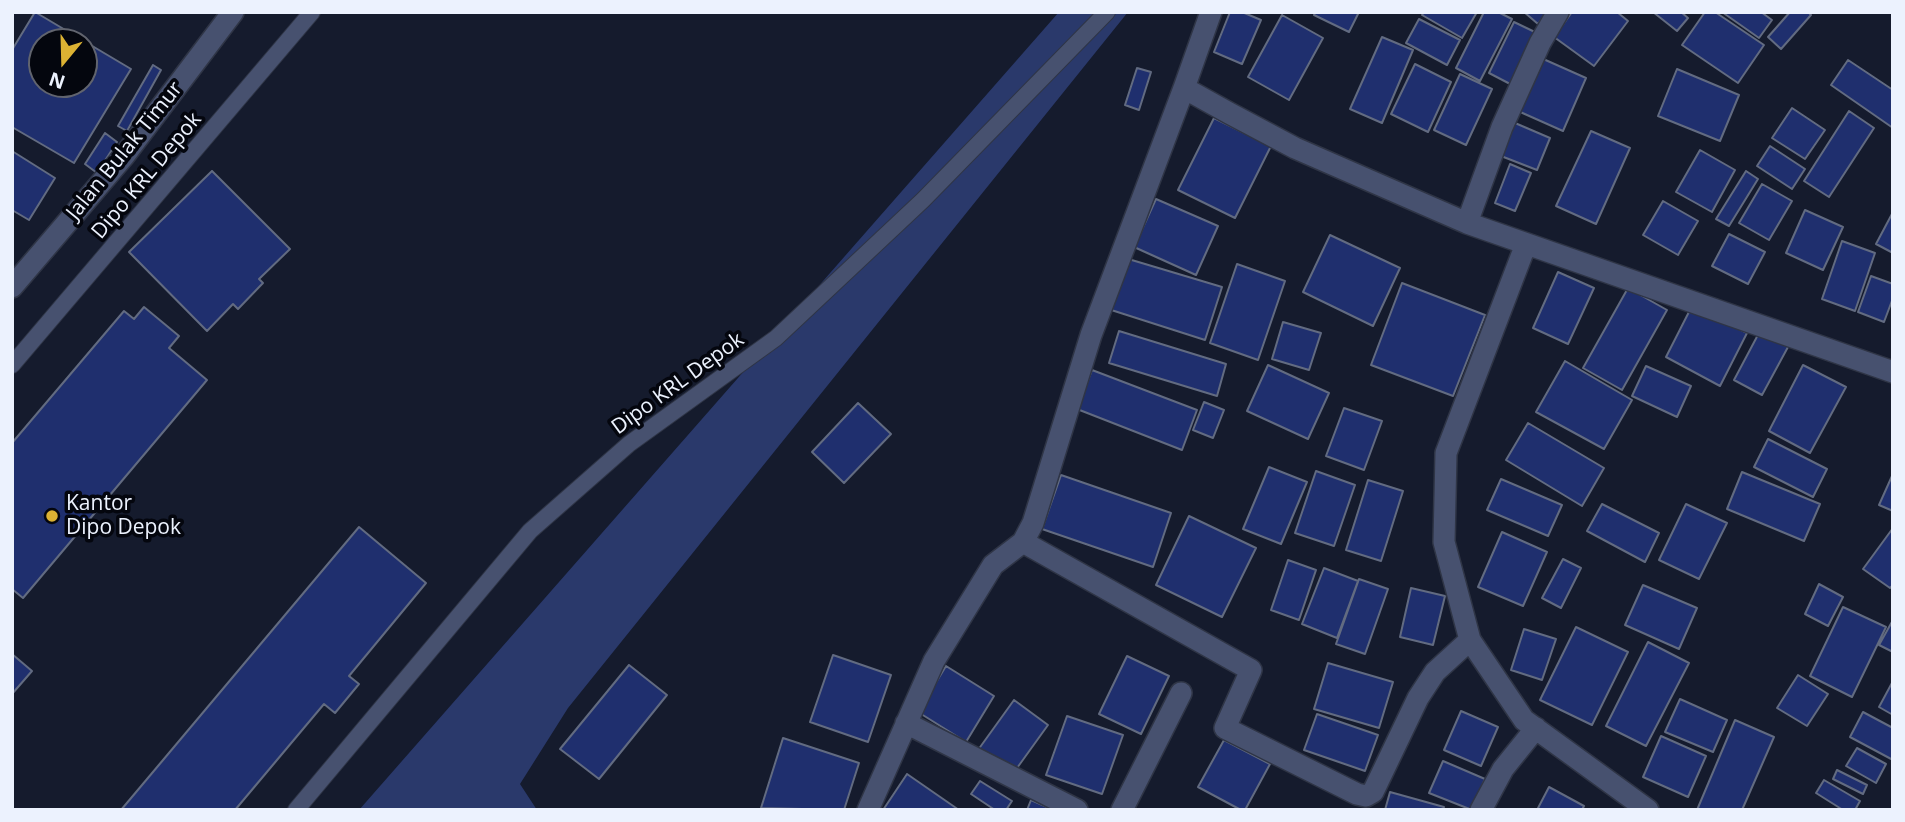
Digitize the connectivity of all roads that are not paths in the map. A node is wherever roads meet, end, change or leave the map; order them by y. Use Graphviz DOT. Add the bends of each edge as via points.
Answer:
graph roads {
  1 [pos="233,12"];
  2 [pos="312,12"];
  3 [pos="1107,12"];
  4 [pos="1211,12"];
  5 [pos="1558,12"];
  6 [pos="1184,88"];
  7 [pos="1467,223"];
  8 [pos="1526,244"];
  9 [pos="12,287"];
  10 [pos="12,365"];
  11 [pos="1893,372"];
  12 [pos="1023,542"];
  13 [pos="1470,640"];
  14 [pos="1181,693"];
  15 [pos="906,723"];
  16 [pos="1536,728"];
  17 [pos="296,810"];
  18 [pos="868,810"];
  19 [pos="1077,810"];
  20 [pos="1122,810"];
  21 [pos="1481,810"];
  22 [pos="1648,810"];
  1 -- 9 [label="street, Jalan Bulak Timur" via="124,156"];
  2 -- 10 [label="lane, Dipo KRL Depok"];
  3 -- 17 [label="lane, Dipo KRL Depok" via="923,200 776,338 629,444 530,531"];
  4 -- 6 [label="street"];
  5 -- 7 [label="street" via="1502,127"];
  6 -- 7 [label="street" via="1296,148"];
  6 -- 12 [label="street" via="1091,335 1042,497"];
  7 -- 8 [label="street"];
  8 -- 11 [label="street"];
  8 -- 13 [label="street" via="1446,453 1444,542"];
  12 -- 13 [label="street" via="1251,670 1225,728 1366,796 1373,792 1435,672"];
  12 -- 15 [label="street" via="993,565 933,661"];
  13 -- 16 [label="street" via="1524,720"];
  14 -- 20 [label="street"];
  15 -- 18 [label="street"];
  15 -- 19 [label="street"];
  16 -- 21 [label="street" via="1503,768"];
  16 -- 22 [label="street"];
}
